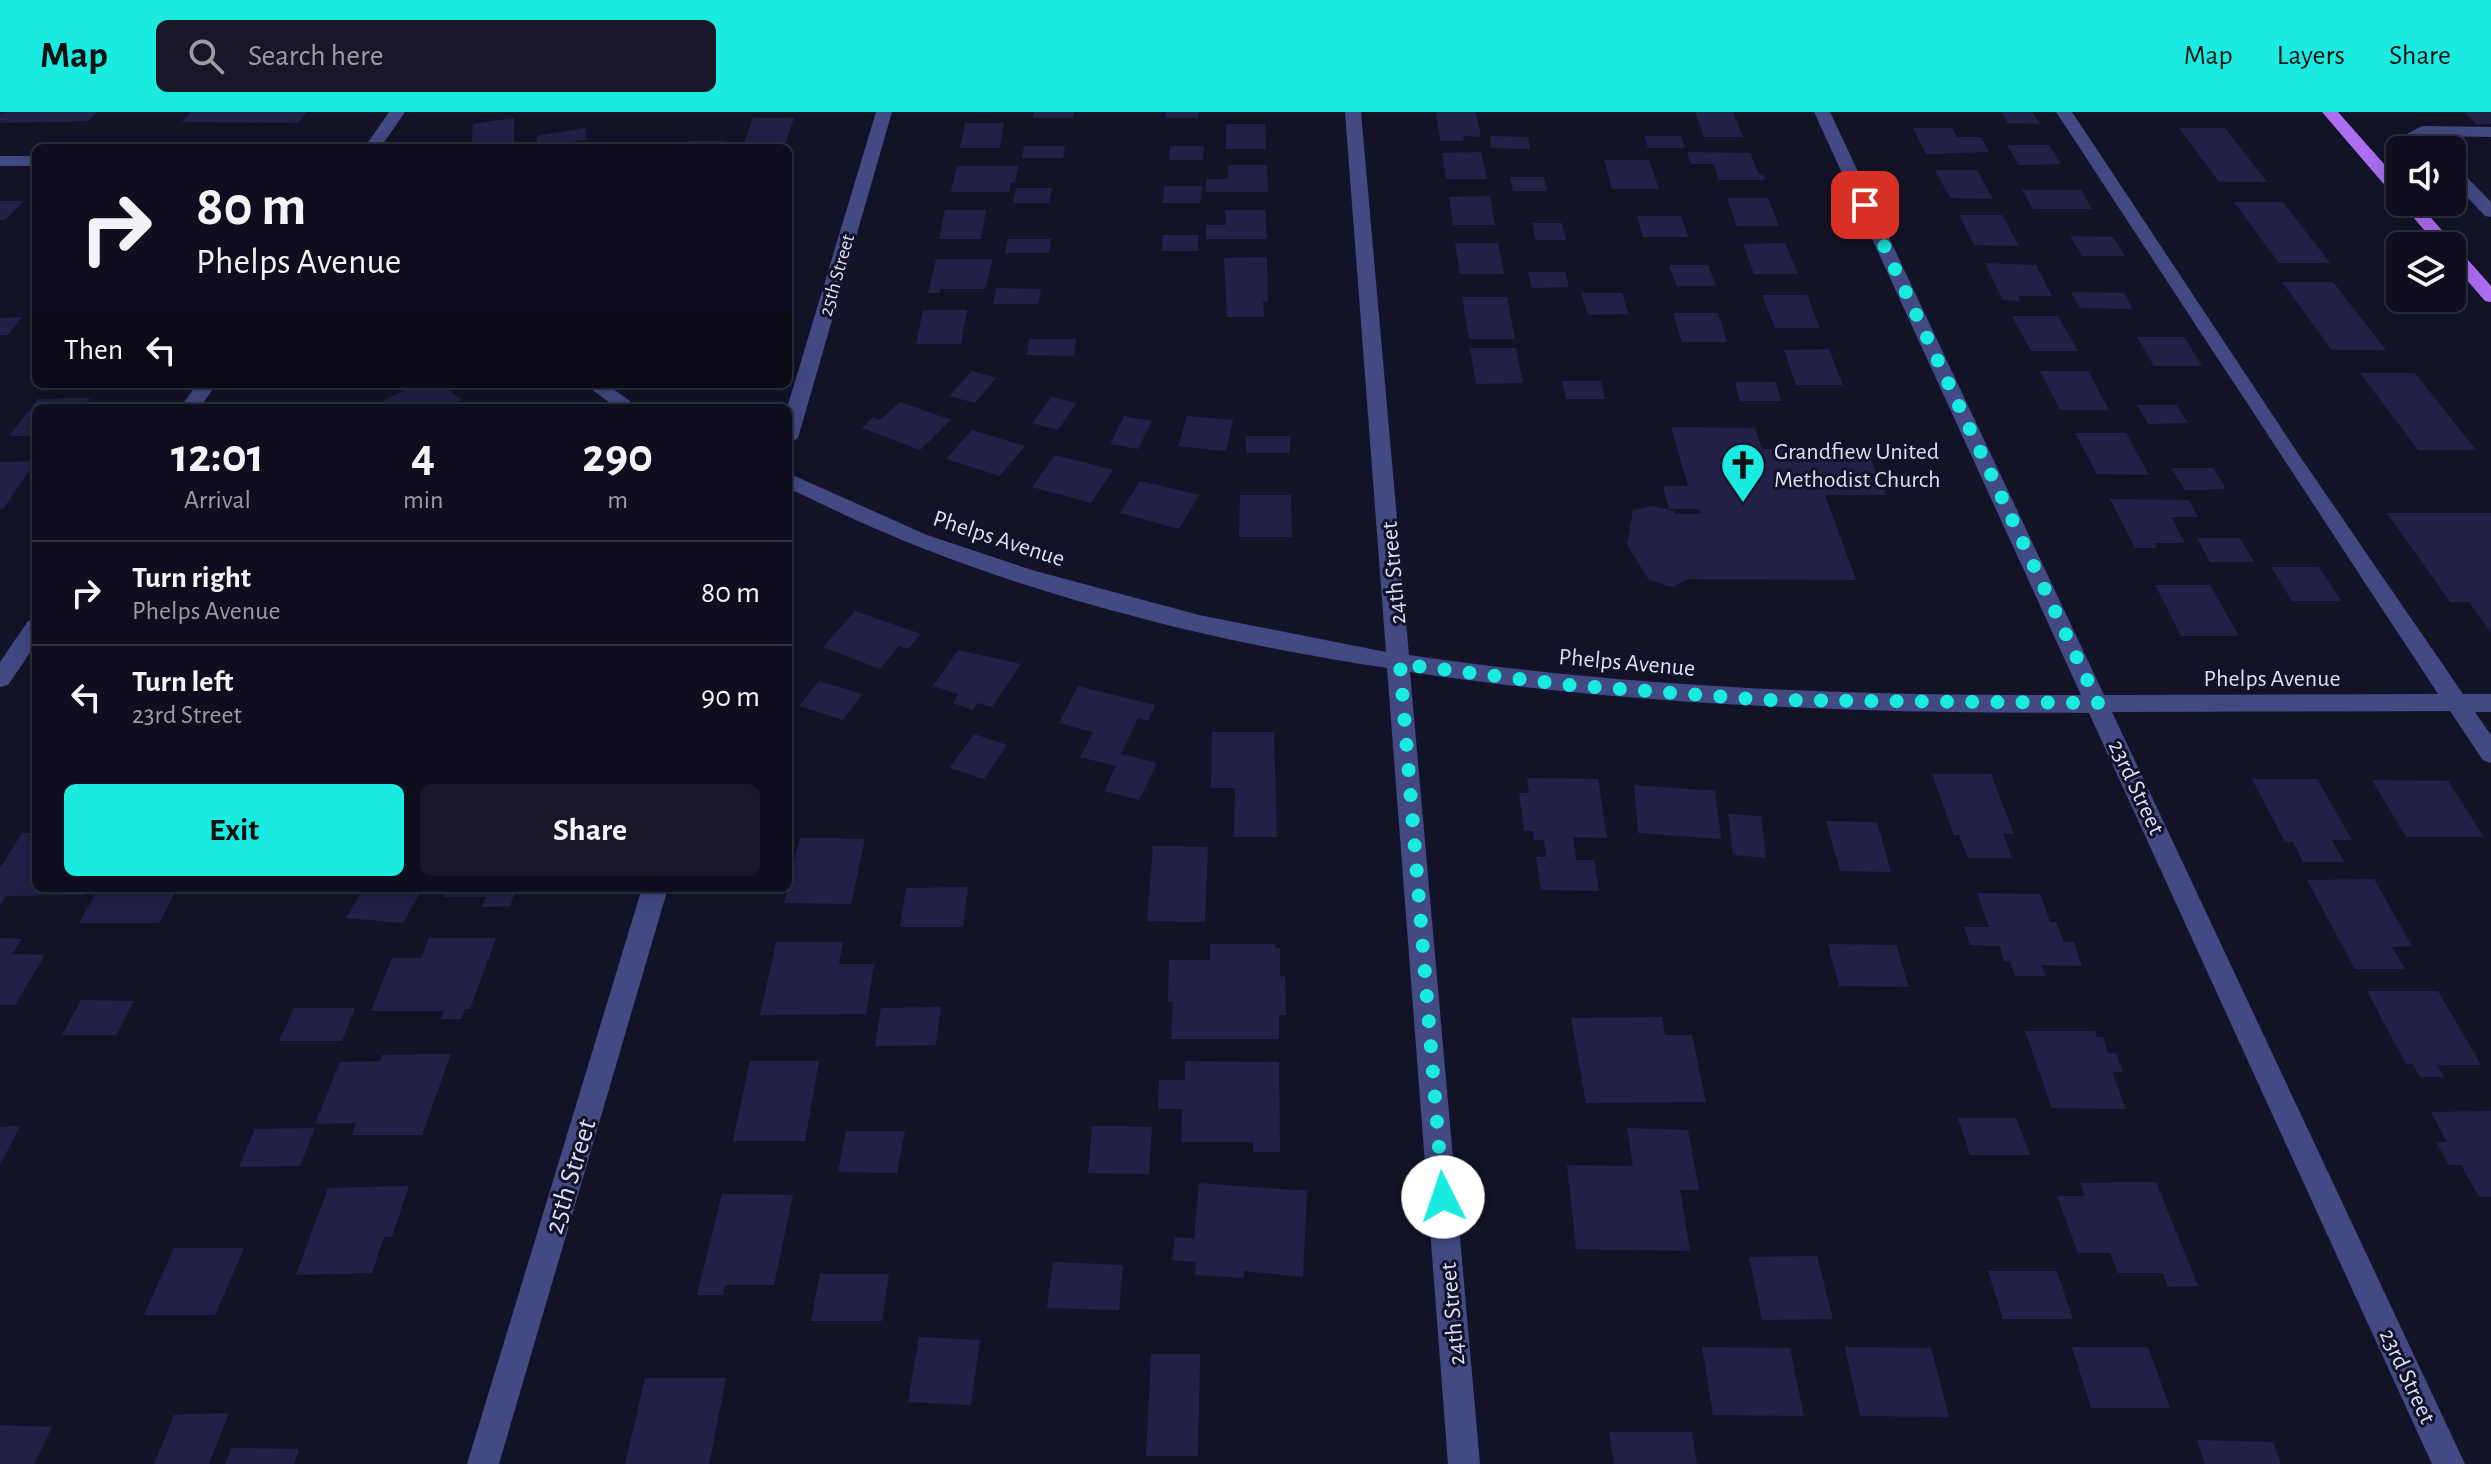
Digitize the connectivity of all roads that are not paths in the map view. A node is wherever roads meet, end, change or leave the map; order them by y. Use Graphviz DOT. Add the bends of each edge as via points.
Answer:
graph roads {
  1 [pos="397,112"];
  2 [pos="884,112"];
  3 [pos="1353,112"];
  4 [pos="1822,112"];
  5 [pos="2064,112"];
  6 [pos="2330,112"];
  7 [pos="2491,132"];
  8 [pos="2417,136"];
  9 [pos="375,144"];
  10 [pos="0,161"];
  11 [pos="32,161"];
  12 [pos="2386,176"];
  13 [pos="2466,182"];
  14 [pos="2482,194"];
  15 [pos="2491,212"];
  16 [pos="2420,216"];
  17 [pos="2435,232"];
  18 [pos="2466,268"];
  19 [pos="2491,297"];
  20 [pos="599,388"];
  21 [pos="624,404"];
  22 [pos="792,424"];
  23 [pos="792,482"];
  24 [pos="32,633"];
  25 [pos="1400,664"];
  26 [pos="0,679"];
  27 [pos="2098,703"];
  28 [pos="2458,703"];
  29 [pos="2491,703"];
  30 [pos="2491,754"];
  31 [pos="654,892"];
  32 [pos="483,1464"];
  33 [pos="1464,1464"];
  34 [pos="2449,1464"];
  1 -- 9 [label="street"];
  2 -- 22 [label="street, 25th Street"];
  3 -- 25 [label="street, 24th Street"];
  4 -- 27 [label="street, 23rd Street"];
  5 -- 28 [label="street"];
  6 -- 12 [label="main road"];
  7 -- 8 [label="street" via="2422,131"];
  10 -- 11 [label="street"];
  13 -- 14 [label="street"];
  14 -- 15 [label="street"];
  16 -- 17 [label="main road"];
  18 -- 19 [label="main road"];
  20 -- 21 [label="street"];
  23 -- 25 [label="street, Phelps Avenue" via="915,537 1039,580 1183,619"];
  24 -- 26 [label="street"];
  25 -- 27 [label="street, Phelps Avenue" via="1568,685 1767,700"];
  25 -- 33 [label="street, 24th Street"];
  27 -- 28 [label="street, Phelps Avenue"];
  27 -- 34 [label="street, 23rd Street"];
  28 -- 29 [label="street, Phelps Avenue"];
  28 -- 30 [label="street"];
  31 -- 32 [label="street, 25th Street"];
}
